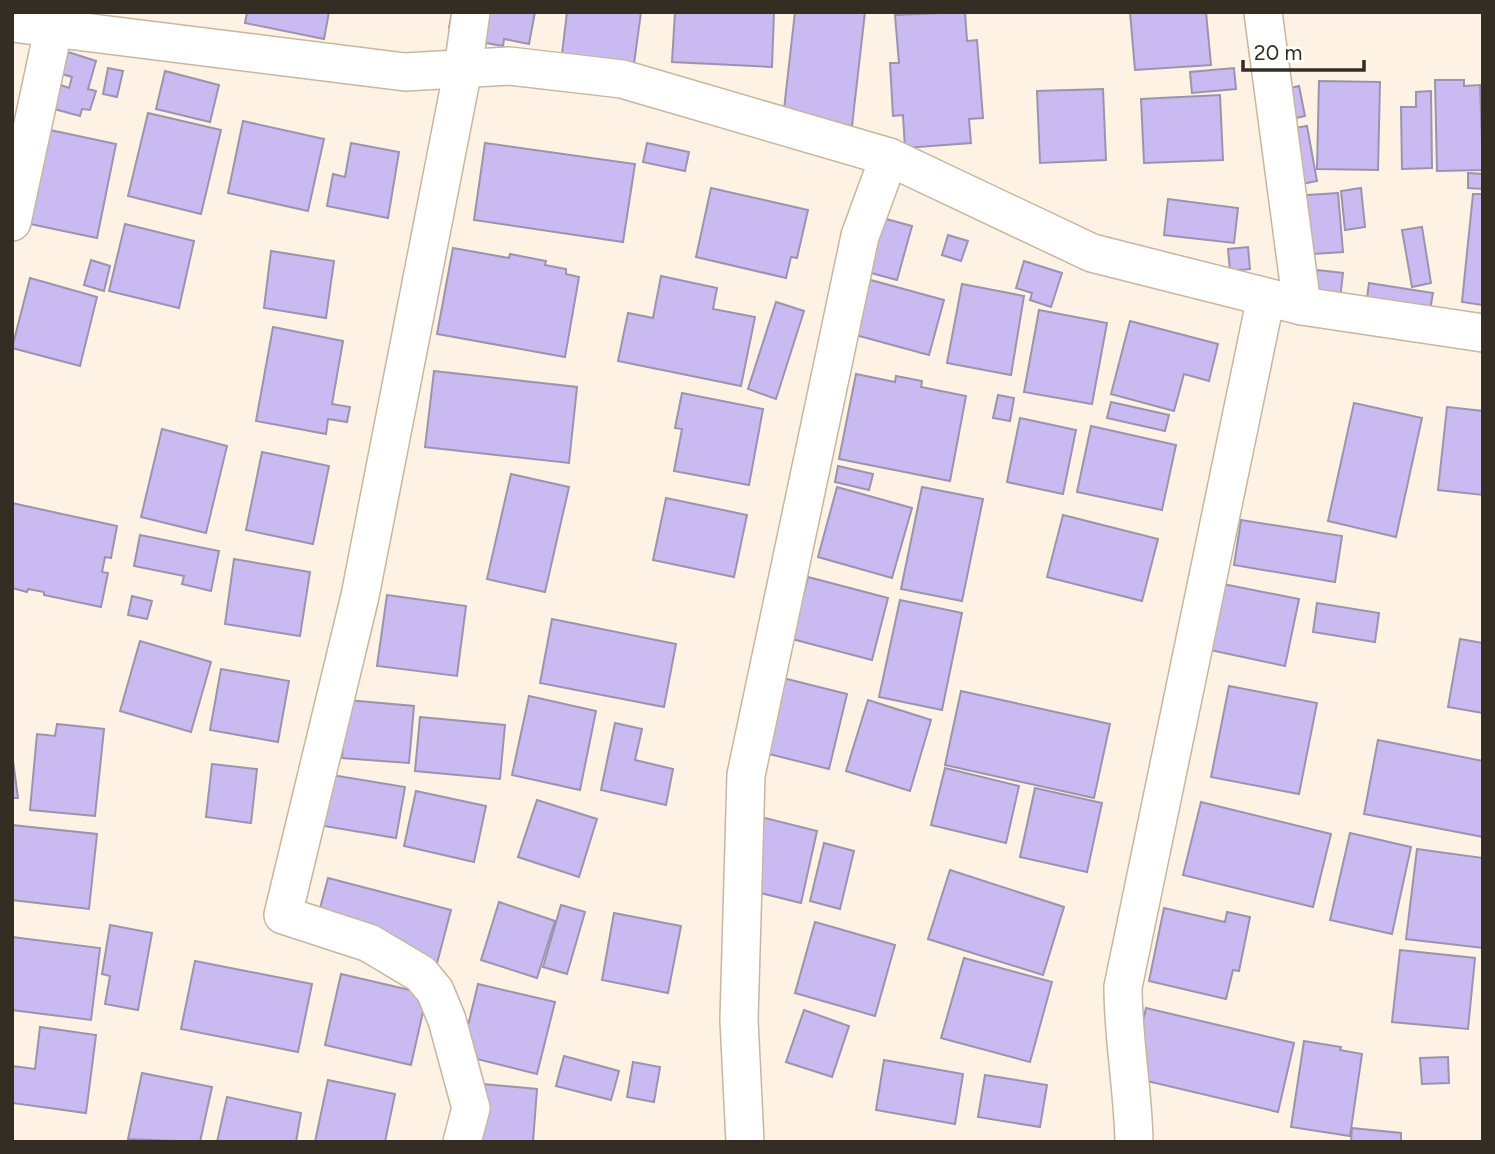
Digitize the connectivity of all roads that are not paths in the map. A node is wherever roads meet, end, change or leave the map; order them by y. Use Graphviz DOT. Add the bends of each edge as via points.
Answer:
graph roads {
  1 [pos="471,12"];
  2 [pos="1263,12"];
  3 [pos="55,19"];
  4 [pos="12,23"];
  5 [pos="463,69"];
  6 [pos="889,158"];
  7 [pos="12,222"];
  8 [pos="1266,297"];
  9 [pos="1302,306"];
  10 [pos="1483,333"];
  11 [pos="462,1142"];
  12 [pos="745,1142"];
  13 [pos="1134,1142"];
  1 -- 5 [label="street"];
  2 -- 9 [label="street"];
  3 -- 4 [label="street"];
  3 -- 5 [label="street" via="405,72"];
  3 -- 7 [label="street"];
  5 -- 6 [label="street" via="509,66 622,79"];
  5 -- 11 [label="street" via="359,596 283,915 369,943 421,974 435,991 471,1108"];
  6 -- 8 [label="street" via="1092,253"];
  6 -- 12 [label="street" via="860,236 746,775 740,1020"];
  8 -- 9 [label="street"];
  8 -- 13 [label="street" via="1123,987"];
  9 -- 10 [label="street"];
}
